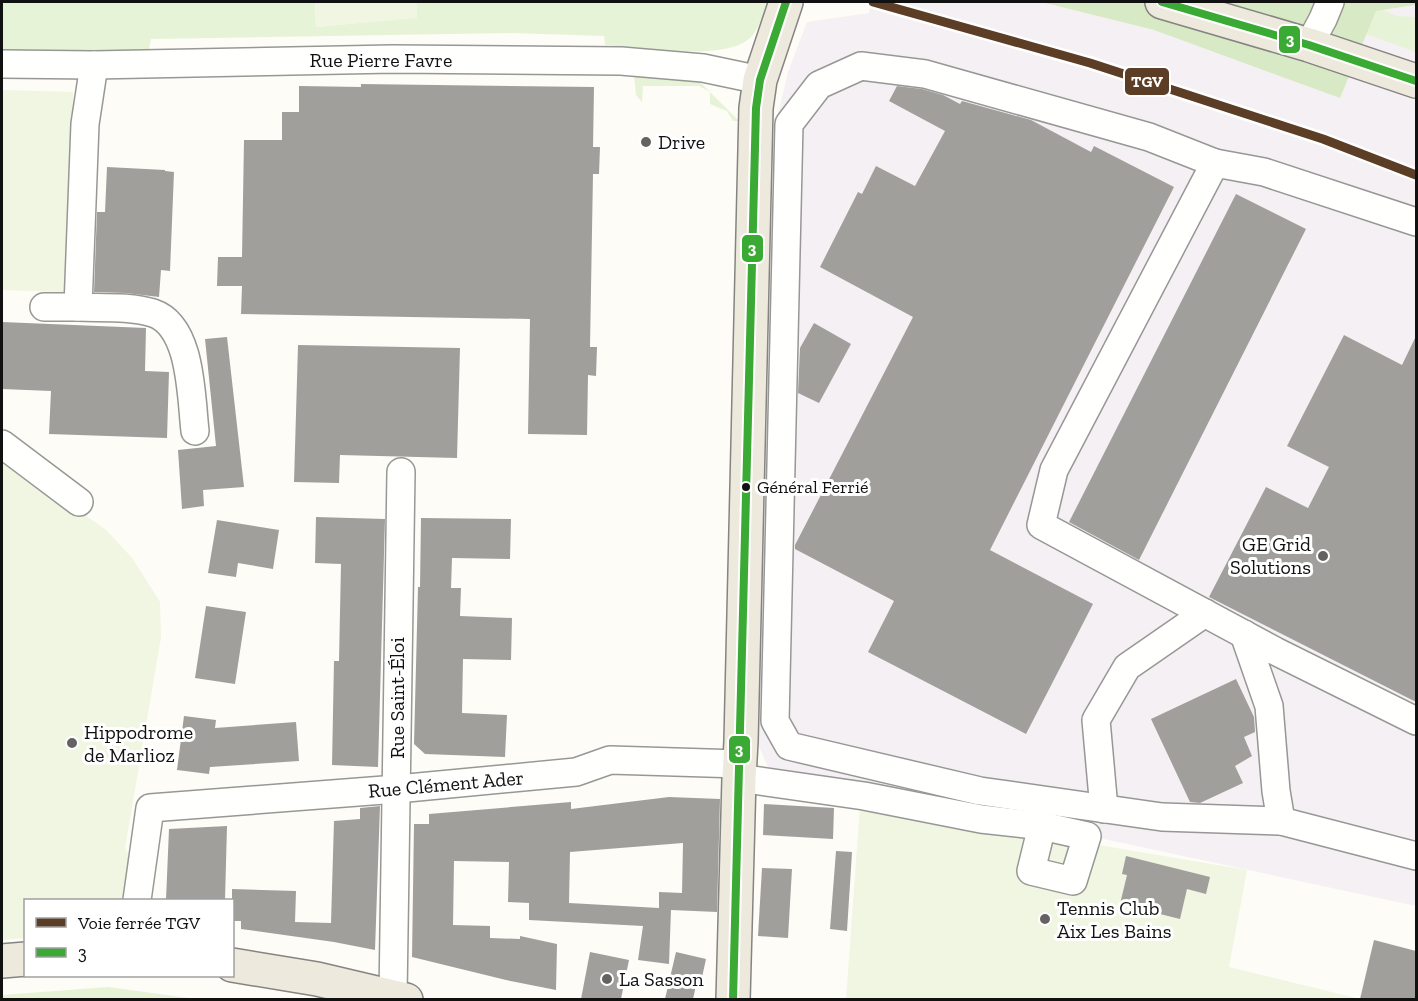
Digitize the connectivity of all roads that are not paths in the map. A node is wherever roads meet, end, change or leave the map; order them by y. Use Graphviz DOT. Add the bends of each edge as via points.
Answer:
graph roads {
  1 [pos="786,2"];
  2 [pos="1162,2"];
  3 [pos="1330,2"];
  4 [pos="1309,45"];
  5 [pos="2,64"];
  6 [pos="94,65"];
  7 [pos="759,81"];
  8 [pos="1416,81"];
  9 [pos="1215,163"];
  10 [pos="1416,222"];
  11 [pos="44,307"];
  12 [pos="78,307"];
  13 [pos="195,431"];
  14 [pos="2,444"];
  15 [pos="401,472"];
  16 [pos="79,502"];
  17 [pos="1205,613"];
  18 [pos="1244,634"];
  19 [pos="1416,722"];
  20 [pos="739,771"];
  21 [pos="397,789"];
  22 [pos="1104,808"];
  23 [pos="1281,821"];
  24 [pos="1042,826"];
  25 [pos="1416,856"];
  26 [pos="137,899"];
  27 [pos="24,959"];
  28 [pos="2,961"];
  29 [pos="234,965"];
  30 [pos="400,998"];
  31 [pos="733,999"];
  1 -- 7 [label="main road"];
  2 -- 4 [label="main road"];
  3 -- 4 [label="street"];
  4 -- 8 [label="main road"];
  5 -- 6 [label="street, Rue Pierre Favre"];
  6 -- 7 [label="street, Rue Pierre Favre" via="392,59 621,61 703,68"];
  6 -- 12 [label="street" via="85,124"];
  7 -- 20 [label="main road"];
  9 -- 10 [label="street" via="1264,172"];
  9 -- 17 [label="street" via="1054,471 1041,525"];
  9 -- 22 [label="street" via="1149,137 925,74 861,66 819,85 789,124 775,721 789,746 980,791"];
  11 -- 12 [label="street"];
  12 -- 13 [label="street" via="142,310 165,321 184,350"];
  14 -- 16 [label="street"];
  15 -- 21 [label="street, Rue Saint-Éloi"];
  17 -- 18 [label="street"];
  17 -- 22 [label="street" via="1127,667 1096,720"];
  18 -- 19 [label="street"];
  18 -- 23 [label="street" via="1269,706"];
  20 -- 21 [label="street, Rue Clément Ader" via="610,760 576,772"];
  20 -- 24 [label="street, Rue Clément Ader" via="981,819"];
  20 -- 31 [label="main road"];
  21 -- 26 [label="street, Rue Clément Ader" via="150,808"];
  21 -- 30 [label="street, Rue Saint-Éloi"];
  22 -- 23 [label="street" via="1162,817"];
  23 -- 25 [label="street"];
  27 -- 28 [label="main road"];
  29 -- 30 [label="main road"];
}
